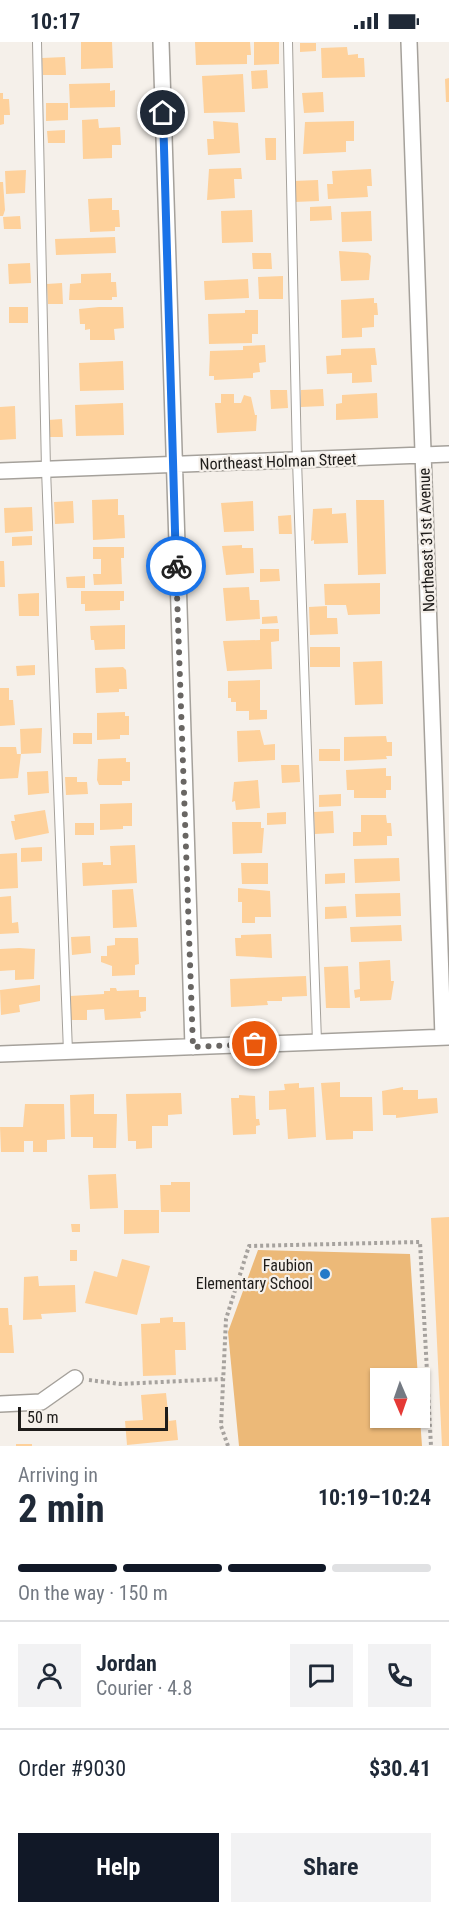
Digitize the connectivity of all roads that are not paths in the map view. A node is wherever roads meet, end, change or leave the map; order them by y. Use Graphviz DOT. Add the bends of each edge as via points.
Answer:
graph roads {
  1 [pos="37,42"];
  2 [pos="161,42"];
  3 [pos="288,42"];
  4 [pos="409,42"];
  5 [pos="449,454"];
  6 [pos="423,455"];
  7 [pos="297,460"];
  8 [pos="172,465"];
  9 [pos="46,470"];
  10 [pos="0,471"];
  11 [pos="447,1041"];
  12 [pos="317,1042"];
  13 [pos="193,1047"];
  14 [pos="68,1052"];
  15 [pos="0,1054"];
  16 [pos="75,1378"];
  17 [pos="0,1404"];
  1 -- 9 [label="lane"];
  2 -- 8 [label="street"];
  3 -- 7 [label="lane"];
  4 -- 6 [label="street, Northeast 31st Avenue"];
  5 -- 6 [label="street, Northeast Holman Street"];
  6 -- 7 [label="street, Northeast Holman Street"];
  6 -- 11 [label="street, Northeast 31st Avenue"];
  7 -- 8 [label="street, Northeast Holman Street"];
  7 -- 12 [label="lane"];
  8 -- 9 [label="street, Northeast Holman Street"];
  8 -- 13 [label="street"];
  9 -- 10 [label="street, Northeast Holman Street"];
  9 -- 14 [label="lane"];
  11 -- 12 [label="street"];
  12 -- 13 [label="street"];
  13 -- 14 [label="street"];
  14 -- 15 [label="street"];
  16 -- 17 [label="street" via="41,1402"];
}
